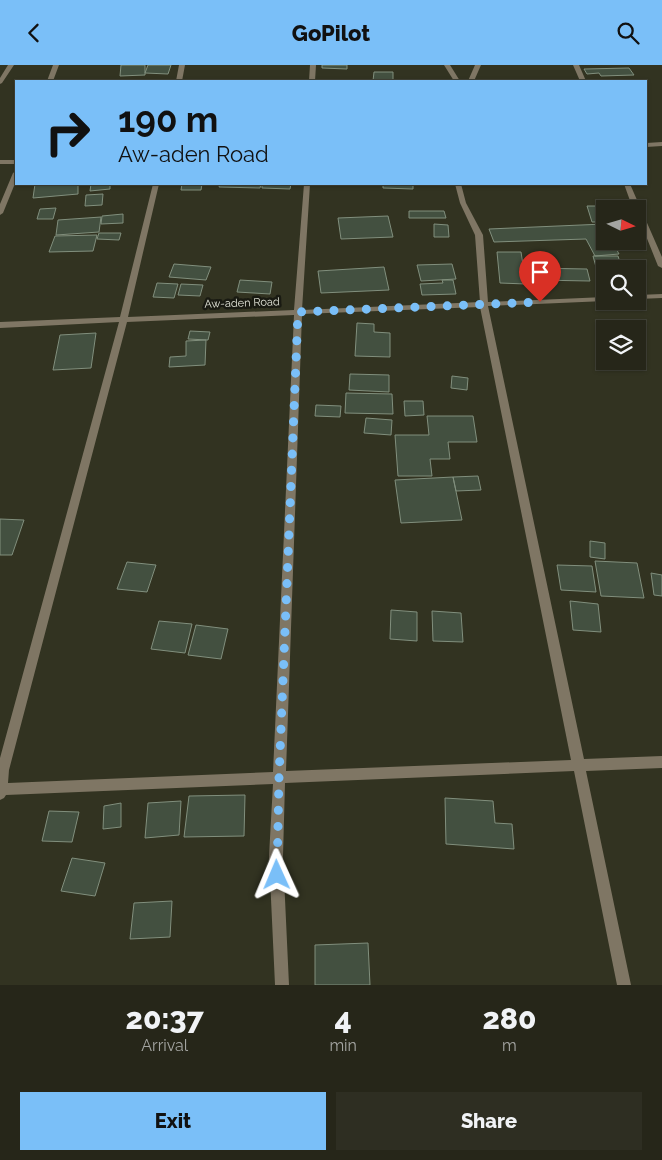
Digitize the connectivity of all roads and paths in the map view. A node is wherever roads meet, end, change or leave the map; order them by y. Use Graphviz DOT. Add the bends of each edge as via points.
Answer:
graph roads {
  1 [pos="11,65"];
  2 [pos="56,65"];
  3 [pos="182,65"];
  4 [pos="313,65"];
  5 [pos="447,65"];
  6 [pos="478,65"];
  7 [pos="576,65"];
  8 [pos="50,80"];
  9 [pos="179,80"];
  10 [pos="312,80"];
  11 [pos="456,80"];
  12 [pos="471,80"];
  13 [pos="583,80"];
  14 [pos="0,82"];
  15 [pos="662,144"];
  16 [pos="647,145"];
  17 [pos="0,162"];
  18 [pos="15,162"];
  19 [pos="15,176"];
  20 [pos="156,185"];
  21 [pos="307,185"];
  22 [pos="458,185"];
  23 [pos="627,185"];
  24 [pos="634,200"];
  25 [pos="0,213"];
  26 [pos="646,228"];
  27 [pos="662,266"];
  28 [pos="662,296"];
  29 [pos="646,297"];
  30 [pos="596,299"];
  31 [pos="484,305"];
  32 [pos="298,312"];
  33 [pos="124,319"];
  34 [pos="0,325"];
  35 [pos="662,763"];
  36 [pos="579,766"];
  37 [pos="279,778"];
  38 [pos="0,791"];
  39 [pos="282,985"];
  40 [pos="624,985"];
  1 -- 14 [label="street"];
  2 -- 8 [label="street"];
  3 -- 9 [label="street"];
  4 -- 10 [label="street"];
  5 -- 11 [label="street"];
  6 -- 12 [label="street"];
  7 -- 13 [label="street"];
  15 -- 16 [label="street"];
  17 -- 18 [label="street"];
  19 -- 25 [label="street"];
  20 -- 33 [label="street"];
  21 -- 32 [label="street"];
  22 -- 31 [label="street" via="463,203 479,235"];
  23 -- 24 [label="street"];
  26 -- 27 [label="street"];
  28 -- 29 [label="street"];
  30 -- 31 [label="street, Aw-aden Road"];
  31 -- 32 [label="street, Aw-aden Road"];
  31 -- 36 [label="street"];
  32 -- 33 [label="street, Aw-aden Road"];
  32 -- 37 [label="street"];
  33 -- 34 [label="street, Aw-aden Road"];
  33 -- 38 [label="street"];
  35 -- 36 [label="street"];
  36 -- 37 [label="street"];
  36 -- 40 [label="street"];
  37 -- 38 [label="street"];
  37 -- 39 [label="street" via="276,856"];
}
